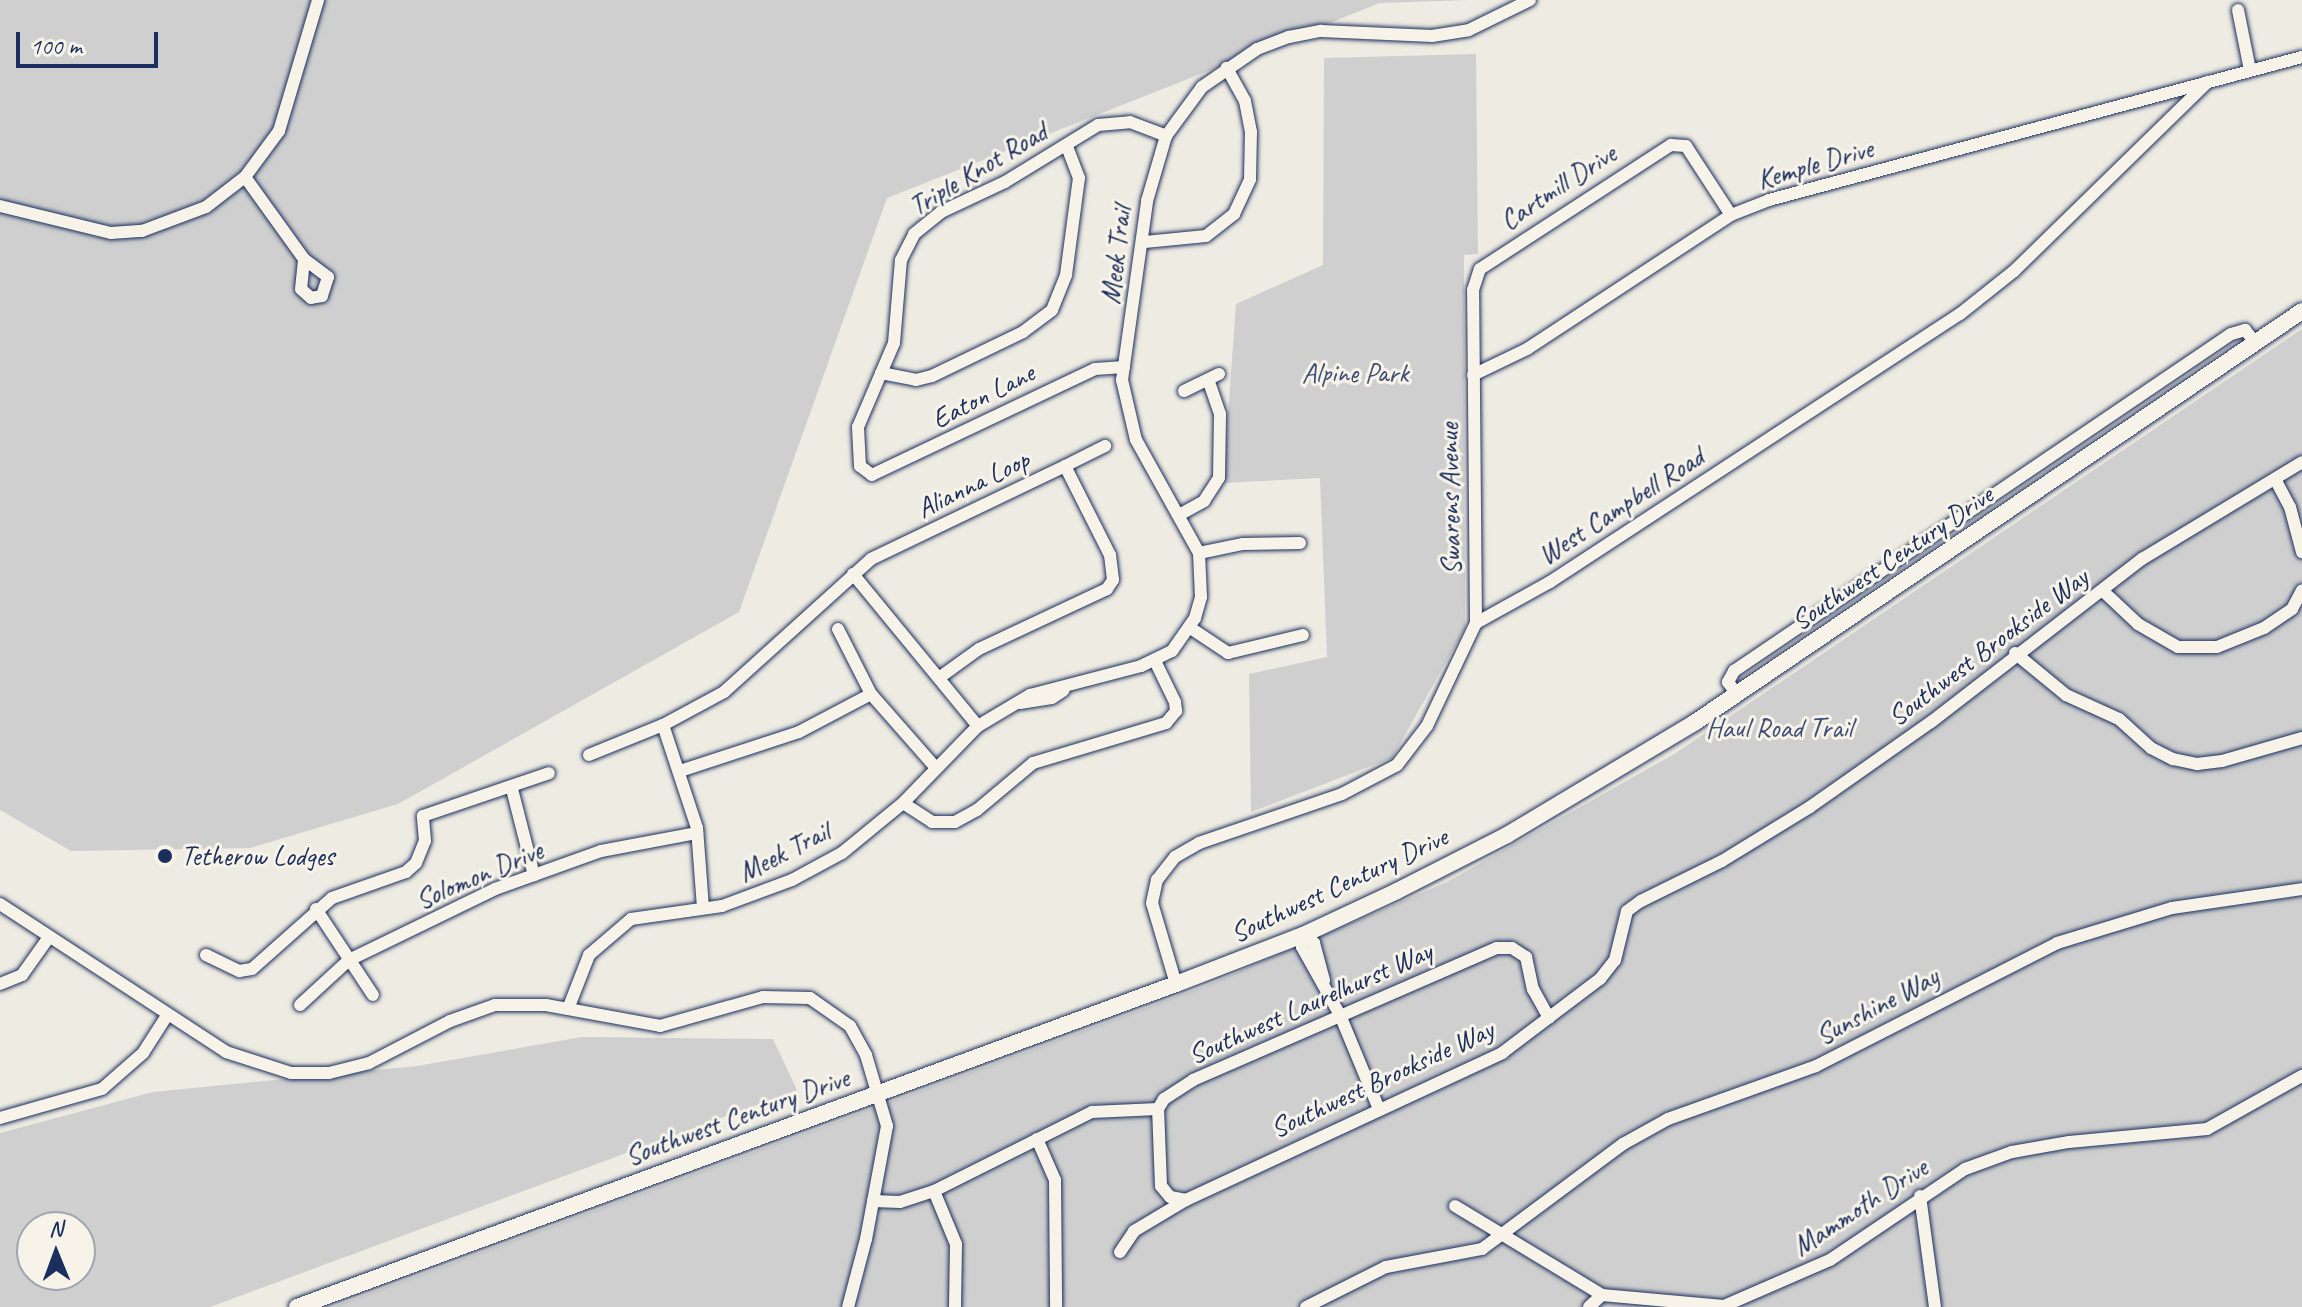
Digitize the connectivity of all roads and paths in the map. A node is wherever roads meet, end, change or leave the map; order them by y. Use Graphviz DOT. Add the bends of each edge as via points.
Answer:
graph roads {
  1 [pos="318,0"];
  2 [pos="1530,0"];
  3 [pos="2238,10"];
  4 [pos="2302,57"];
  5 [pos="1227,68"];
  6 [pos="2250,70"];
  7 [pos="2208,82"];
  8 [pos="1166,136"];
  9 [pos="1067,146"];
  10 [pos="245,177"];
  11 [pos="0,206"];
  12 [pos="1731,215"];
  13 [pos="1145,242"];
  14 [pos="304,259"];
  15 [pos="2302,311"];
  16 [pos="1124,367"];
  17 [pos="881,373"];
  18 [pos="1473,375"];
  19 [pos="1184,391"];
  20 [pos="1105,446"];
  21 [pos="2302,462"];
  22 [pos="1065,466"];
  23 [pos="866,472"];
  24 [pos="2275,479"];
  25 [pos="1179,515"];
  26 [pos="1300,543"];
  27 [pos="2302,552"];
  28 [pos="1199,553"];
  29 [pos="853,574"];
  30 [pos="2302,590"];
  31 [pos="2103,591"];
  32 [pos="1476,623"];
  33 [pos="1189,627"];
  34 [pos="838,629"];
  35 [pos="1303,635"];
  36 [pos="2015,653"];
  37 [pos="1155,661"];
  38 [pos="940,677"];
  39 [pos="871,694"];
  40 [pos="663,725"];
  41 [pos="978,726"];
  42 [pos="2302,738"];
  43 [pos="589,755"];
  44 [pos="936,768"];
  45 [pos="680,771"];
  46 [pos="549,773"];
  47 [pos="512,789"];
  48 [pos="903,803"];
  49 [pos="697,833"];
  50 [pos="534,875"];
  51 [pos="2302,889"];
  52 [pos="0,904"];
  53 [pos="703,907"];
  54 [pos="316,909"];
  55 [pos="1303,935"];
  56 [pos="49,937"];
  57 [pos="206,955"];
  58 [pos="349,960"];
  59 [pos="0,984"];
  60 [pos="1176,984"];
  61 [pos="373,995"];
  62 [pos="300,1005"];
  63 [pos="568,1009"];
  64 [pos="168,1014"];
  65 [pos="1340,1015"];
  66 [pos="1549,1018"];
  67 [pos="2302,1076"];
  68 [pos="878,1092"];
  69 [pos="1158,1109"];
  70 [pos="1379,1109"];
  71 [pos="0,1118"];
  72 [pos="1037,1139"];
  73 [pos="934,1191"];
  74 [pos="1920,1196"];
  75 [pos="1186,1200"];
  76 [pos="873,1201"];
  77 [pos="1455,1206"];
  78 [pos="1505,1236"];
  79 [pos="1120,1252"];
  80 [pos="1602,1295"];
  81 [pos="1744,1304"];
  82 [pos="297,1307"];
  83 [pos="848,1307"];
  84 [pos="955,1307"];
  85 [pos="1056,1307"];
  86 [pos="1306,1307"];
  87 [pos="1589,1307"];
  88 [pos="1935,1307"];
  1 -- 10 [label="street" via="289,110"];
  2 -- 5 [label="street, Meek Trail" via="1469,30 1432,36 1321,31 1289,37"];
  3 -- 6 [label="street"];
  4 -- 6 [label="street, Kemple Drive"];
  5 -- 8 [label="street, Meek Trail" via="1185,105"];
  5 -- 13 [label="street" via="1245,101 1251,132 1250,179 1234,214 1206,236"];
  6 -- 7 [label="street, Kemple Drive"];
  7 -- 12 [label="street, Kemple Drive" via="1843,179"];
  7 -- 32 [label="street, West Campbell Road" via="2014,271 1960,314 1550,582"];
  8 -- 9 [label="street, Triple Knot Road" via="1115,122 1091,129"];
  8 -- 13 [label="street, Meek Trail" via="1147,201"];
  9 -- 17 [label="street, Triple Knot Road" via="941,212 914,234 901,260 899,322"];
  9 -- 17 [label="street" via="1079,178 1066,275 1052,310 1023,332 932,376 916,380"];
  10 -- 11 [label="street" via="206,207 142,231 84,229 36,211"];
  10 -- 14 [label="street"];
  12 -- 18 [label="street, Kemple Drive" via="1527,349"];
  12 -- 18 [label="street, Cartmill Drive" via="1686,146 1663,148 1480,269 1473,290"];
  13 -- 16 [label="street, Meek Trail"];
  15 -- 55 [label="main road, Southwest Century Drive" via="1737,694 1507,835"];
  16 -- 23 [label="street, Eaton Lane" via="1095,369 907,462 872,475"];
  16 -- 25 [label="street, Meek Trail" via="1126,406 1136,440"];
  17 -- 23 [label="street, Triple Knot Road" via="856,439 855,452"];
  18 -- 32 [label="street, Swarens Avenue"];
  19 -- 25 [label="street" via="1213,377 1220,414 1219,478 1204,501"];
  20 -- 22 [label="street"];
  21 -- 24 [label="street, Southwest Brookside Way"];
  22 -- 29 [label="street, Alianna Loop" via="871,559"];
  22 -- 38 [label="street, Alianna Loop" via="1110,555 1113,580 1107,589 979,649"];
  24 -- 27 [label="street" via="2290,507"];
  24 -- 31 [label="street, Southwest Brookside Way" via="2142,559"];
  25 -- 28 [label="street, Meek Trail"];
  26 -- 28 [label="street" via="1243,544"];
  28 -- 33 [label="street, Meek Trail" via="1201,597"];
  29 -- 38 [label="street"];
  29 -- 40 [label="street, Alianna Loop" via="724,692"];
  30 -- 31 [label="street" via="2292,609 2264,628 2217,647 2178,647 2138,624"];
  31 -- 36 [label="street, Southwest Brookside Way"];
  32 -- 60 [label="street" via="1427,726 1397,765 1342,794 1199,843 1163,868 1152,903"];
  33 -- 35 [label="street" via="1228,653"];
  33 -- 37 [label="street, Meek Trail" via="1172,651"];
  34 -- 39 [label="street"];
  36 -- 42 [label="street" via="2054,687 2119,719 2151,748 2173,759 2197,764 2222,761"];
  36 -- 66 [label="street, Southwest Brookside Way" via="1931,722 1810,807 1627,911 1615,960 1600,979"];
  37 -- 41 [label="street, Meek Trail" via="1052,698 1020,703"];
  37 -- 48 [label="street" via="1175,702 1176,711 1166,723 1033,763 955,822 932,822"];
  38 -- 41 [label="street"];
  39 -- 44 [label="street"];
  39 -- 45 [label="street" via="799,732"];
  40 -- 43 [label="street, Alianna Loop"];
  40 -- 45 [label="street"];
  41 -- 44 [label="street, Meek Trail"];
  44 -- 48 [label="street, Meek Trail"];
  45 -- 49 [label="street"];
  46 -- 47 [label="street"];
  47 -- 50 [label="street"];
  47 -- 54 [label="street" via="423,816 425,841 416,863"];
  48 -- 53 [label="street, Meek Trail" via="842,853 792,880 748,900"];
  49 -- 50 [label="street, Solomon Drive" via="601,851"];
  49 -- 53 [label="street"];
  50 -- 58 [label="street, Solomon Drive"];
  51 -- 78 [label="street, Sunshine Way" via="2172,908 2057,943 1816,1066 1668,1119 1623,1144"];
  52 -- 56 [label="street"];
  53 -- 63 [label="street, Meek Trail" via="657,911 631,919 607,935 583,967"];
  54 -- 57 [label="street" via="252,969 239,971"];
  54 -- 58 [label="street"];
  55 -- 60 [label="main road, Southwest Century Drive"];
  55 -- 65 [label="street" via="1314,943"];
  56 -- 59 [label="street" via="22,975"];
  56 -- 64 [label="street"];
  58 -- 61 [label="street"];
  58 -- 62 [label="street, Solomon Drive"];
  60 -- 68 [label="main road, Southwest Century Drive"];
  63 -- 64 [label="street" via="495,1005 450,1021 369,1063 310,1074 241,1059"];
  63 -- 68 [label="street" via="660,1026 763,997 810,998 850,1026"];
  64 -- 71 [label="street" via="137,1060 102,1089 61,1105"];
  65 -- 66 [label="street, Southwest Laurelhurst Way" via="1505,948 1526,957 1533,989"];
  65 -- 69 [label="street, Southwest Laurelhurst Way" via="1193,1080"];
  65 -- 70 [label="street"];
  66 -- 70 [label="street, Southwest Brookside Way" via="1482,1064"];
  67 -- 74 [label="street, Mammoth Drive" via="2207,1129 2012,1152 1965,1169"];
  68 -- 76 [label="street" via="887,1126"];
  68 -- 82 [label="main road, Southwest Century Drive"];
  69 -- 72 [label="street" via="1092,1112"];
  69 -- 75 [label="street" via="1161,1186 1170,1197"];
  70 -- 75 [label="street, Southwest Brookside Way"];
  72 -- 73 [label="street"];
  72 -- 85 [label="street" via="1055,1180"];
  73 -- 76 [label="street" via="900,1202"];
  73 -- 84 [label="street" via="956,1244"];
  74 -- 81 [label="street, Mammoth Drive" via="1830,1260"];
  74 -- 88 [label="street"];
  75 -- 79 [label="street, Southwest Brookside Way" via="1134,1231"];
  76 -- 83 [label="street"];
  77 -- 78 [label="street, Mammoth Drive"];
  78 -- 80 [label="street, Mammoth Drive"];
  78 -- 86 [label="street, Sunshine Way" via="1461,1255 1386,1267"];
  80 -- 81 [label="street, Mammoth Drive"];
  80 -- 87 [label="street"];
}
